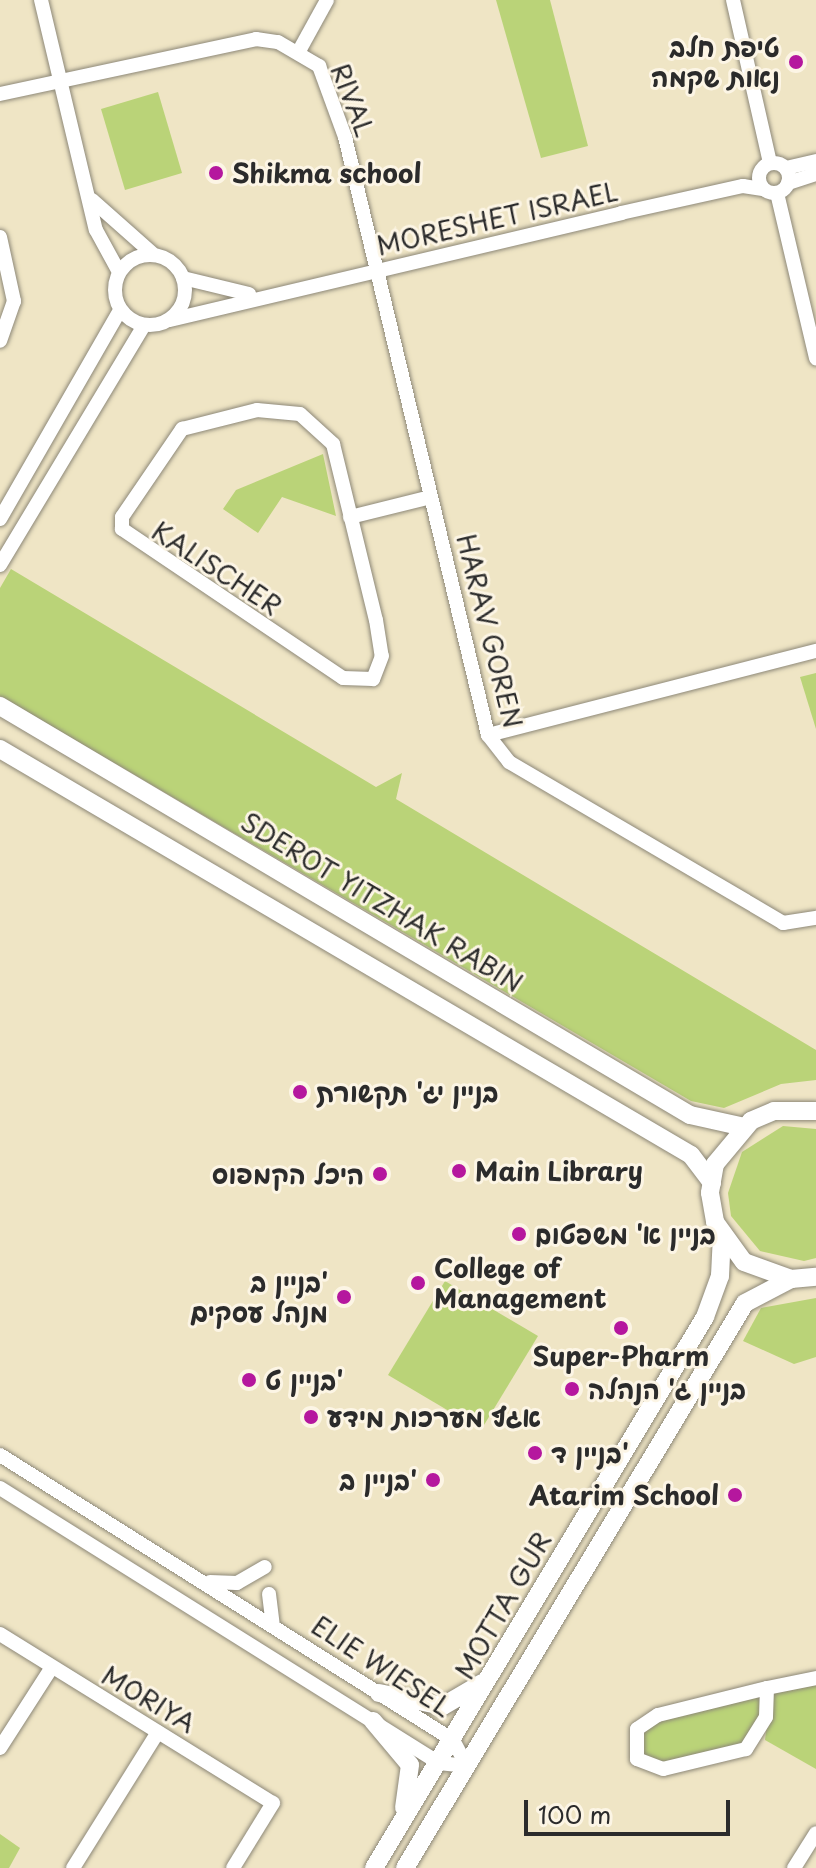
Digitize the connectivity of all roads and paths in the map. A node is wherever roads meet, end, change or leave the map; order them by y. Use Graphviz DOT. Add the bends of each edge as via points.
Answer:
graph roads {
  1 [pos="41,0"];
  2 [pos="327,0"];
  3 [pos="733,0"];
  4 [pos="299,51"];
  5 [pos="60,79"];
  6 [pos="0,94"];
  7 [pos="816,161"];
  8 [pos="816,174"];
  9 [pos="775,182"];
  10 [pos="88,195"];
  11 [pos="0,237"];
  12 [pos="154,255"];
  13 [pos="374,271"];
  14 [pos="119,272"];
  15 [pos="183,278"];
  16 [pos="262,295"];
  17 [pos="120,310"];
  18 [pos="170,320"];
  19 [pos="144,325"];
  20 [pos="0,341"];
  21 [pos="816,358"];
  22 [pos="431,497"];
  23 [pos="350,517"];
  24 [pos="0,519"];
  25 [pos="0,565"];
  26 [pos="816,651"];
  27 [pos="0,706"];
  28 [pos="488,735"];
  29 [pos="0,749"];
  30 [pos="810,921"];
  31 [pos="810,1108"];
  32 [pos="744,1127"];
  33 [pos="712,1183"];
  34 [pos="722,1235"];
  35 [pos="816,1277"];
  36 [pos="791,1279"];
  37 [pos="0,1455"];
  38 [pos="0,1488"];
  39 [pos="265,1567"];
  40 [pos="204,1581"];
  41 [pos="269,1594"];
  42 [pos="273,1625"];
  43 [pos="0,1634"];
  44 [pos="52,1667"];
  45 [pos="493,1674"];
  46 [pos="816,1678"];
  47 [pos="767,1688"];
  48 [pos="379,1693"];
  49 [pos="373,1721"];
  50 [pos="158,1732"];
  51 [pos="453,1740"];
  52 [pos="0,1748"];
  53 [pos="439,1763"];
  54 [pos="467,1766"];
  55 [pos="398,1830"];
  56 [pos="816,1833"];
  57 [pos="73,1868"];
  58 [pos="233,1868"];
  59 [pos="374,1868"];
  60 [pos="405,1868"];
  61 [pos="794,1868"];
  1 -- 5 [label="street"];
  2 -- 4 [label="street"];
  3 -- 9 [label="street"];
  4 -- 5 [label="street, RIVAL" via="256,39"];
  4 -- 13 [label="street, RIVAL" via="319,66 345,137"];
  5 -- 6 [label="street, RIVAL"];
  5 -- 10 [label="street"];
  7 -- 9 [label="street, MORESHET ISRAEL"];
  8 -- 9 [label="street, MORESHET ISRAEL"];
  9 -- 13 [label="street, MORESHET ISRAEL"];
  9 -- 21 [label="street"];
  10 -- 12 [label="street"];
  10 -- 14 [label="street" via="99,239"];
  11 -- 20 [label="street" via="14,314"];
  12 -- 14 [label="street"];
  12 -- 15 [label="street"];
  13 -- 16 [label="street, MORESHET ISRAEL"];
  13 -- 22 [label="street, HARAV GOREN"];
  14 -- 17 [label="street" via="114,292"];
  15 -- 16 [label="street, MORESHET ISRAEL"];
  15 -- 18 [label="street" via="182,306"];
  16 -- 18 [label="street, MORESHET ISRAEL"];
  17 -- 19 [label="street"];
  17 -- 24 [label="street"];
  18 -- 19 [label="street"];
  19 -- 25 [label="street"];
  22 -- 23 [label="street"];
  22 -- 28 [label="street, HARAV GOREN"];
  23 -- 23 [label="street, KALISCHER" via="333,444 319,426 300,414 257,410 182,429 122,517 122,529 343,678 365,682 380,672 382,656"];
  26 -- 28 [label="street"];
  27 -- 32 [label="main road, SDEROT YITZHAK RABIN" via="690,1115"];
  28 -- 30 [label="street, HARAV GOREN" via="509,762 783,923"];
  29 -- 33 [label="main road" via="691,1155"];
  31 -- 32 [label="main road"];
  32 -- 33 [label="main road" via="715,1164"];
  33 -- 34 [label="main road, MOTTA GUR"];
  34 -- 36 [label="main road" via="744,1262"];
  34 -- 45 [label="main road, MOTTA GUR" via="720,1276 705,1317"];
  35 -- 36 [label="main road"];
  36 -- 54 [label="main road, MOTTA GUR" via="745,1303"];
  37 -- 40 [label="street, ELIE WIESEL"];
  38 -- 49 [label="street, ELIE WIESEL"];
  39 -- 40 [label="street" via="237,1583"];
  40 -- 42 [label="street, ELIE WIESEL"];
  41 -- 42 [label="street"];
  42 -- 48 [label="street, ELIE WIESEL"];
  43 -- 44 [label="street, MORIYA"];
  44 -- 50 [label="street, MORIYA"];
  44 -- 52 [label="street"];
  45 -- 48 [label="main road" via="446,1705"];
  45 -- 51 [label="main road, MOTTA GUR"];
  46 -- 47 [label="street"];
  47 -- 47 [label="street" via="645,1721 633,1739 637,1759 663,1769 746,1749 766,1717"];
  48 -- 51 [label="street, ELIE WIESEL"];
  49 -- 53 [label="street, ELIE WIESEL"];
  49 -- 55 [label="main road" via="410,1765"];
  50 -- 57 [label="street"];
  50 -- 58 [label="street, MORIYA" via="273,1803"];
  51 -- 53 [label="main road, MOTTA GUR"];
  51 -- 54 [label="street, ELIE WIESEL"];
  53 -- 54 [label="street, ELIE WIESEL"];
  53 -- 55 [label="main road, MOTTA GUR"];
  54 -- 60 [label="main road, MOTTA GUR"];
  55 -- 59 [label="main road, MOTTA GUR"];
  56 -- 61 [label="street"];
}
